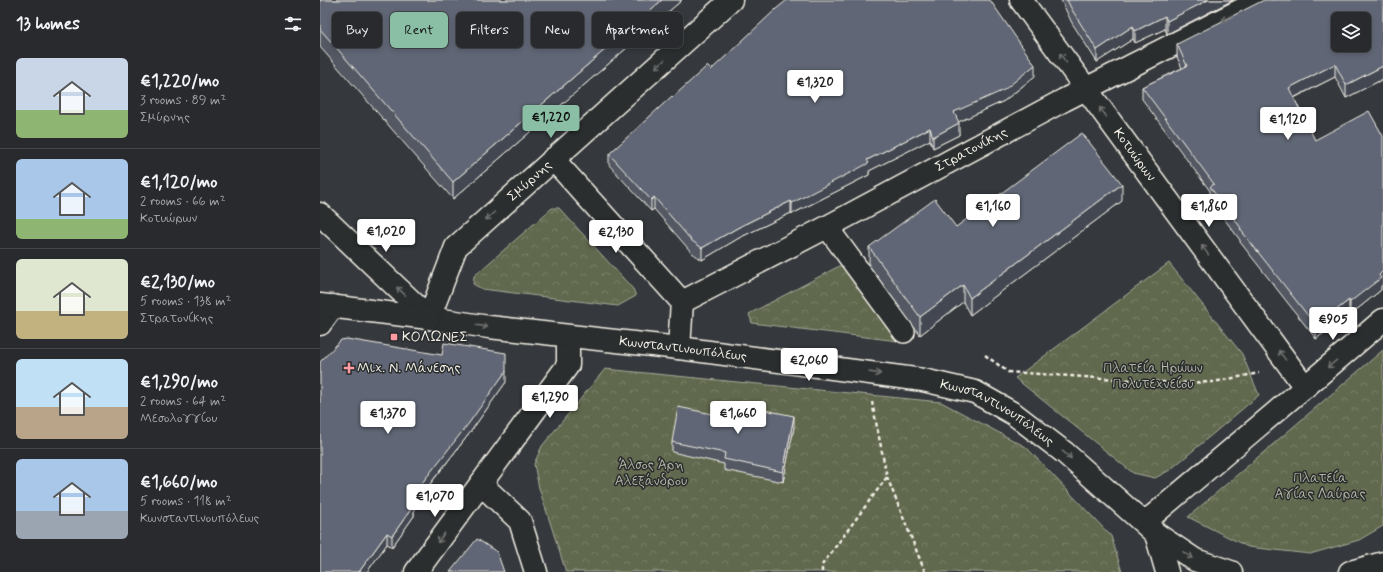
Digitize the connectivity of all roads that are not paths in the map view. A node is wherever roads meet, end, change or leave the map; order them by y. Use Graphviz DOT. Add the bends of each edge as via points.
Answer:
graph roads {
  1 [pos="731,0"];
  2 [pos="1021,0"];
  3 [pos="1261,0"];
  4 [pos="1086,89"];
  5 [pos="553,159"];
  6 [pos="320,214"];
  7 [pos="828,227"];
  8 [pos="682,302"];
  9 [pos="326,306"];
  10 [pos="429,318"];
  11 [pos="1383,320"];
  12 [pos="320,324"];
  13 [pos="904,332"];
  14 [pos="568,336"];
  15 [pos="679,348"];
  16 [pos="1305,386"];
  17 [pos="481,484"];
  18 [pos="1150,528"];
  19 [pos="1383,563"];
  20 [pos="416,572"];
  21 [pos="536,572"];
  22 [pos="1167,572"];
  23 [pos="1231,572"];
  24 [pos="1350,572"];
  1 -- 5 [label="street, Σμύρνης, one-way"];
  4 -- 2 [label="street, Κοτυώρων, one-way"];
  3 -- 4 [label="street, Στρατονίκης, one-way"];
  4 -- 7 [label="street, Στρατονίκης"];
  16 -- 4 [label="street, Κοτυώρων, one-way"];
  5 -- 8 [label="street"];
  5 -- 10 [label="street, Σμύρνης, one-way" via="456,247"];
  10 -- 6 [label="street, one-way"];
  7 -- 8 [label="street, Στρατονίκης"];
  7 -- 13 [label="street"];
  8 -- 15 [label="street"];
  9 -- 10 [label="street, Κωνσταντινουπόλεως"];
  9 -- 12 [label="street"];
  10 -- 14 [label="street, Κωνσταντινουπόλεως, one-way"];
  11 -- 16 [label="street, one-way"];
  14 -- 15 [label="street, Κωνσταντινουπόλεως"];
  14 -- 17 [label="street" via="568,365"];
  15 -- 18 [label="street, Κωνσταντινουπόλεως, one-way" via="923,380 975,392 1014,414 1065,453"];
  16 -- 18 [label="street"];
  17 -- 20 [label="street, one-way"];
  17 -- 21 [label="street" via="520,521"];
  18 -- 22 [label="street"];
  18 -- 23 [label="street, one-way" via="1195,560"];
  19 -- 24 [label="street"];
}
